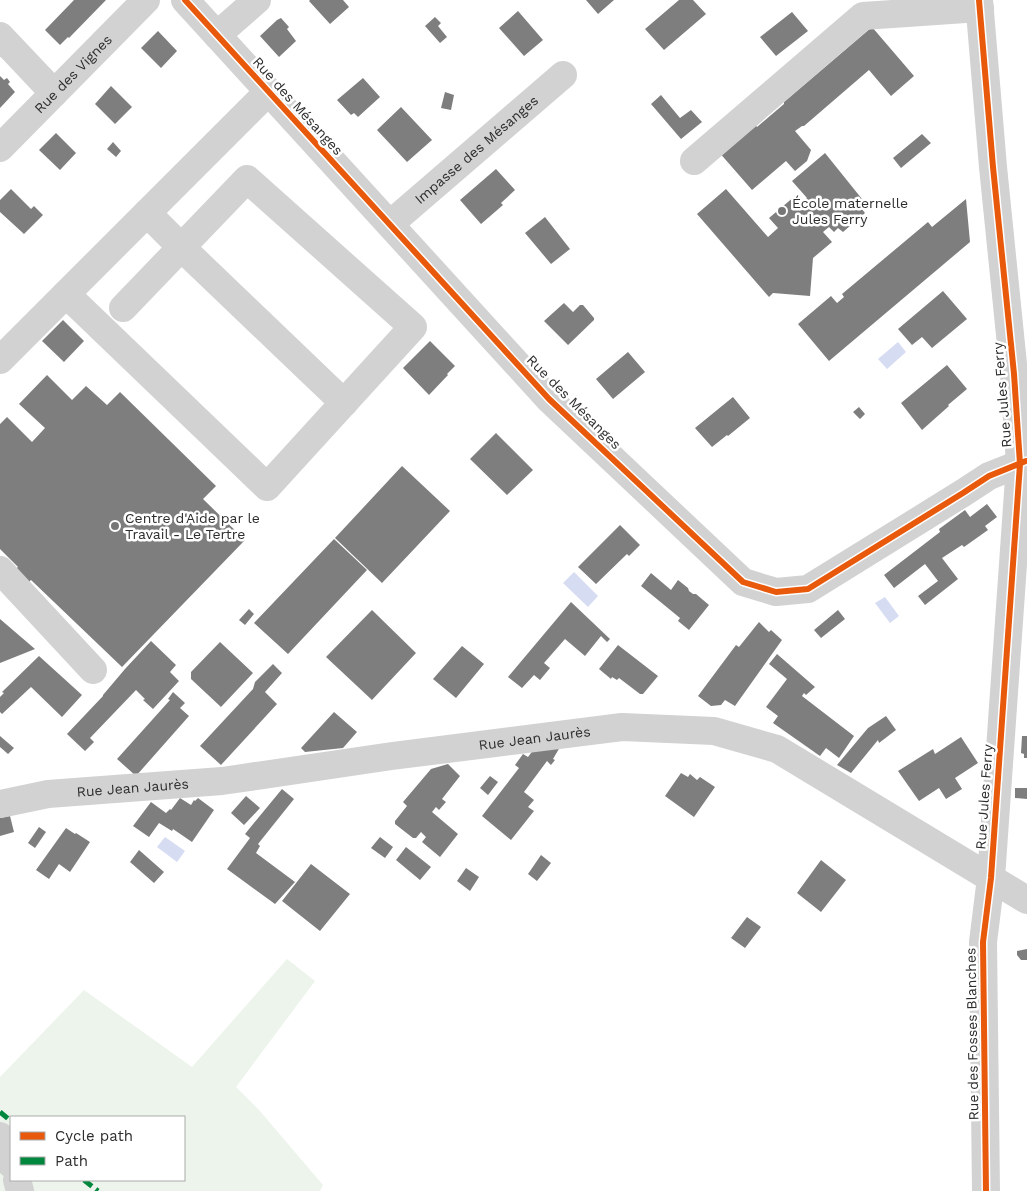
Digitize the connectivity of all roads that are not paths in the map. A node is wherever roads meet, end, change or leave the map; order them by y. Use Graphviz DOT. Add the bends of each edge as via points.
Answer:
graph roads {
  1 [pos="146,0"];
  2 [pos="185,0"];
  3 [pos="257,0"];
  4 [pos="979,4"];
  5 [pos="217,35"];
  6 [pos="0,36"];
  7 [pos="563,75"];
  8 [pos="268,92"];
  9 [pos="54,93"];
  10 [pos="0,148"];
  11 [pos="694,161"];
  12 [pos="147,213"];
  13 [pos="390,224"];
  14 [pos="181,247"];
  15 [pos="66,294"];
  16 [pos="123,308"];
  17 [pos="0,360"];
  18 [pos="344,402"];
  19 [pos="1023,462"];
  20 [pos="0,570"];
  21 [pos="93,670"];
  22 [pos="0,804"];
  23 [pos="991,878"];
  24 [pos="1027,900"];
  25 [pos="0,1136"];
  26 [pos="10,1161"];
  27 [pos="986,1191"];
  1 -- 9 [label="street, Rue des Vignes"];
  2 -- 5 [label="street, Rue des Mésanges"];
  3 -- 5 [label="street"];
  4 -- 11 [label="street" via="863,16"];
  4 -- 19 [label="street, Rue Jules Ferry"];
  5 -- 8 [label="street, Rue des Mésanges"];
  6 -- 9 [label="street"];
  7 -- 13 [label="street, Impasse des Mésanges"];
  8 -- 12 [label="street"];
  8 -- 13 [label="street, Rue des Mésanges"];
  9 -- 10 [label="street, Rue des Vignes"];
  12 -- 14 [label="street"];
  12 -- 15 [label="street"];
  13 -- 19 [label="street, Rue des Mésanges" via="549,399 743,582 776,592 808,589 989,476"];
  14 -- 16 [label="street"];
  14 -- 18 [label="street"];
  14 -- 18 [label="street" via="246,179 413,327"];
  15 -- 17 [label="street"];
  15 -- 18 [label="street" via="267,488"];
  19 -- 23 [label="street, Rue Jules Ferry"];
  20 -- 21 [label="street"];
  22 -- 23 [label="street, Rue Jean Jaurès" via="48,794 222,781 622,728 714,731 777,749"];
  23 -- 24 [label="street, Rue Jean Jaurès"];
  23 -- 27 [label="street, Rue des Fosses Blanches" via="983,942"];
  25 -- 26 [label="street"];
}
